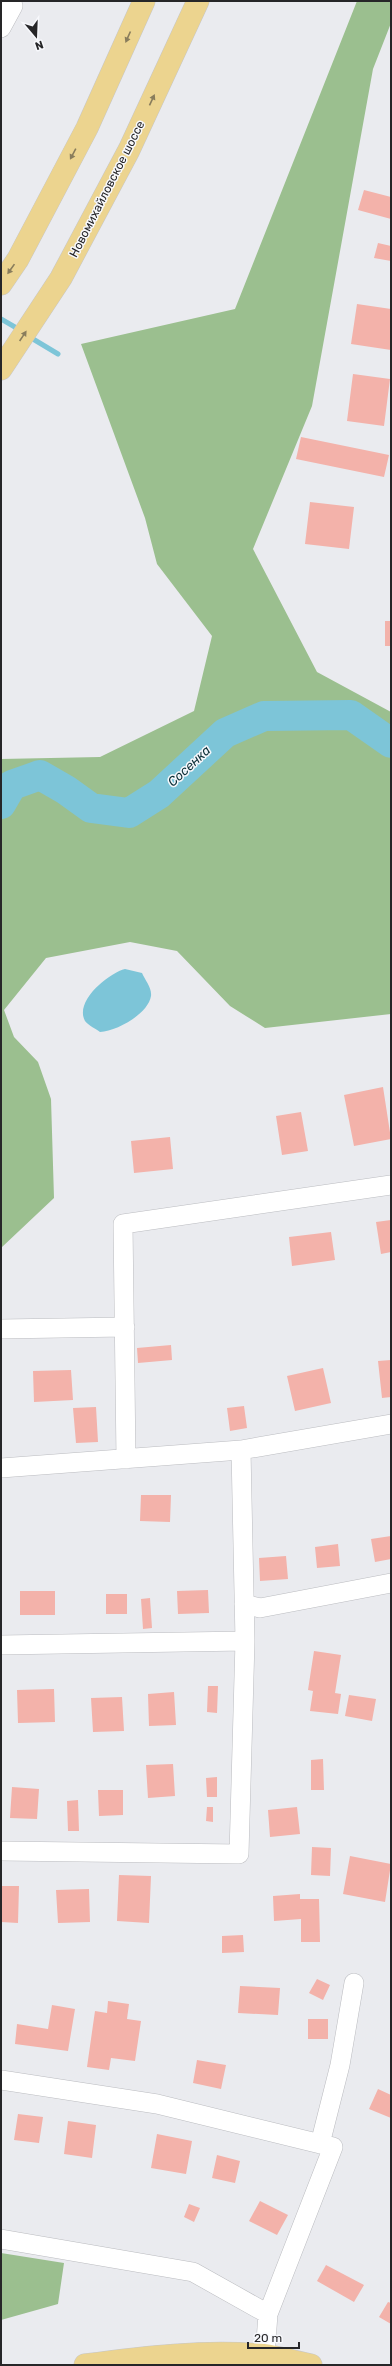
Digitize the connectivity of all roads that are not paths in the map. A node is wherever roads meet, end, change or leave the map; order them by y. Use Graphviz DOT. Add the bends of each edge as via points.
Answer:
graph roads {
  1 [pos="4,1"];
  2 [pos="144,1"];
  3 [pos="198,1"];
  4 [pos="1,28"];
  5 [pos="1,284"];
  6 [pos="1,369"];
  7 [pos="391,1185"];
  8 [pos="125,1327"];
  9 [pos="1,1329"];
  10 [pos="391,1424"];
  11 [pos="241,1450"];
  12 [pos="126,1460"];
  13 [pos="1,1468"];
  14 [pos="391,1583"];
  15 [pos="244,1604"];
  16 [pos="245,1641"];
  17 [pos="1,1645"];
  18 [pos="1,1850"];
  19 [pos="354,1983"];
  20 [pos="1,2080"];
  21 [pos="320,2144"];
  22 [pos="1,2239"];
  23 [pos="268,2314"];
  24 [pos="265,2355"];
  25 [pos="85,2365"];
  26 [pos="311,2365"];
  1 -- 4 [label="street" via="13,6"];
  2 -- 5 [label="main road, one-way" via="87,128 18,259"];
  6 -- 3 [label="main road, Новомихайловское шоссе, one-way" via="65,272 129,150"];
  7 -- 8 [label="street" via="123,1224"];
  8 -- 9 [label="street"];
  8 -- 12 [label="street"];
  10 -- 11 [label="street"];
  11 -- 12 [label="street"];
  11 -- 15 [label="street"];
  12 -- 13 [label="street"];
  14 -- 15 [label="street" via="260,1608"];
  15 -- 16 [label="street"];
  16 -- 17 [label="street"];
  16 -- 18 [label="street" via="239,1854"];
  19 -- 21 [label="street" via="340,2065"];
  20 -- 21 [label="street" via="157,2104"];
  21 -- 23 [label="street" via="333,2147"];
  22 -- 23 [label="street" via="193,2272"];
  23 -- 24 [label="street"];
  24 -- 25 [label="main road" via="235,2353 150,2356"];
  24 -- 26 [label="main road"];
}
